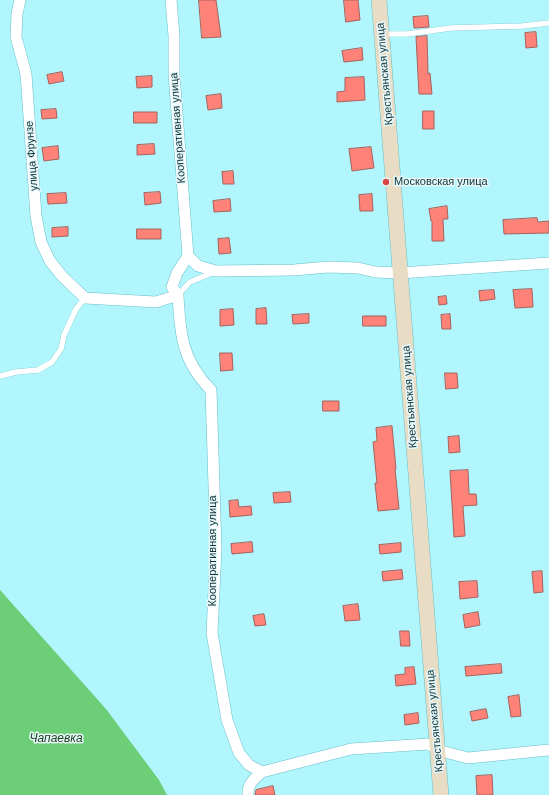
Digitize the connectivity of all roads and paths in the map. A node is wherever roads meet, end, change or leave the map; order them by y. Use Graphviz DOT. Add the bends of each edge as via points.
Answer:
graph roads {
  1 [pos="20,0"];
  2 [pos="171,0"];
  3 [pos="379,0"];
  4 [pos="549,23"];
  5 [pos="381,34"];
  6 [pos="188,256"];
  7 [pos="549,263"];
  8 [pos="216,271"];
  9 [pos="400,273"];
  10 [pos="178,295"];
  11 [pos="85,298"];
  12 [pos="0,376"];
  13 [pos="437,750"];
  14 [pos="549,750"];
  15 [pos="262,772"];
  16 [pos="248,795"];
  17 [pos="441,795"];
  1 -- 11 [label="street, улица Фрунзе" via="16,37 26,74 36,216 41,242 50,261"];
  2 -- 6 [label="street, Кооперативная улица"];
  3 -- 5 [label="street, Крестьянская улица"];
  4 -- 5 [label="lane"];
  5 -- 9 [label="street, Крестьянская улица"];
  6 -- 8 [label="street" via="198,266"];
  6 -- 10 [label="street" via="172,286"];
  7 -- 9 [label="street"];
  8 -- 9 [label="street" via="328,267"];
  8 -- 10 [label="lane" via="190,282"];
  9 -- 13 [label="street, Крестьянская улица"];
  10 -- 11 [label="street" via="156,302"];
  10 -- 15 [label="street, Кооперативная улица" via="180,330 186,353 195,372 211,390 216,549 212,633 226,720 239,752 249,765"];
  11 -- 12 [label="lane" via="76,309 64,335 61,349 52,362 38,370"];
  13 -- 14 [label="street" via="468,758"];
  13 -- 15 [label="street" via="429,744 351,749"];
  13 -- 17 [label="street, Крестьянская улица"];
  15 -- 16 [label="street" via="252,780"];
}
